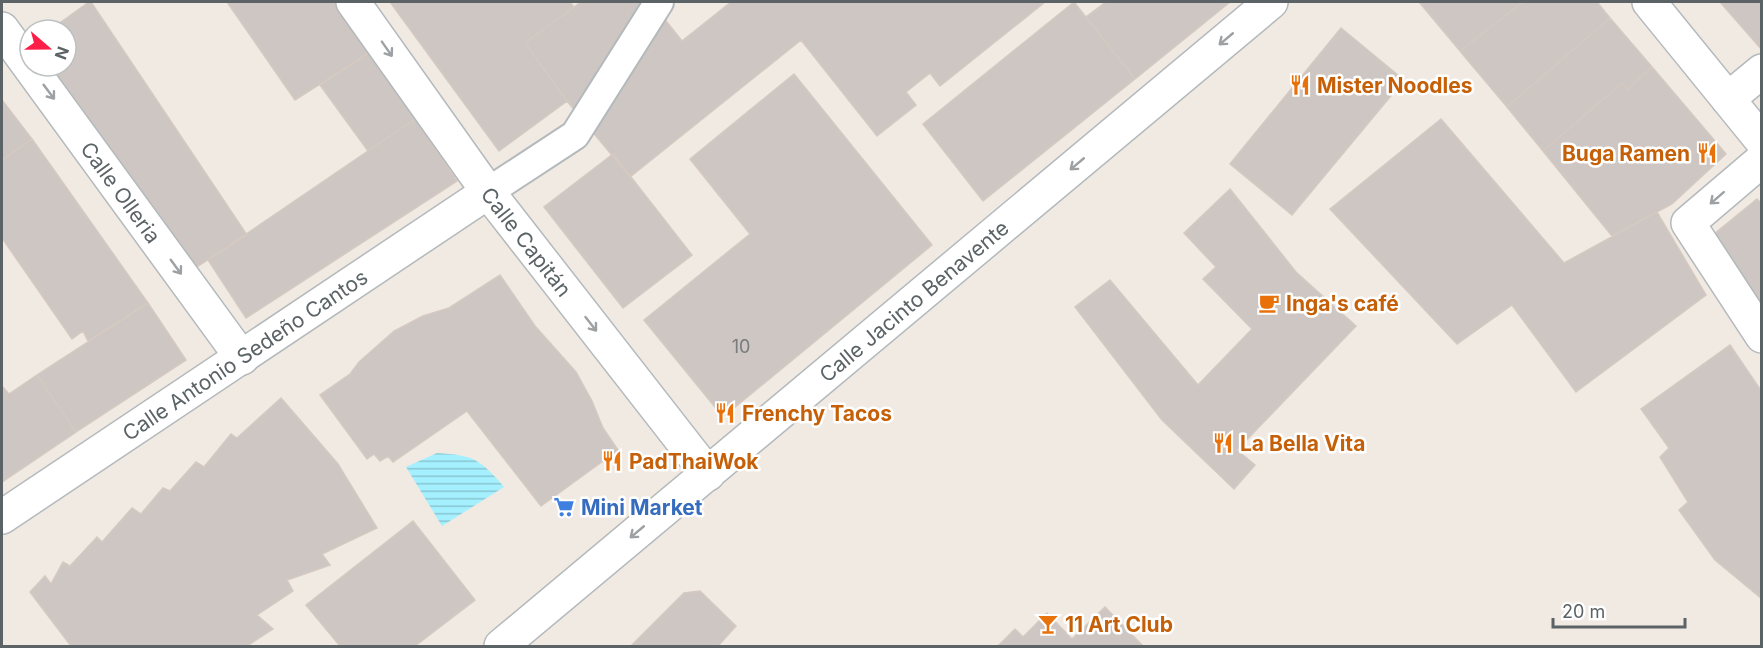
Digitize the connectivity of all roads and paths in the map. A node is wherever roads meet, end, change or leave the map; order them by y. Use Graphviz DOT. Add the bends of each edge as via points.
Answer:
graph roads {
  1 [pos="353,2"];
  2 [pos="660,2"];
  3 [pos="1271,2"];
  4 [pos="1649,2"];
  5 [pos="2,28"];
  6 [pos="1761,71"];
  7 [pos="1728,99"];
  8 [pos="1761,141"];
  9 [pos="1761,160"];
  10 [pos="488,192"];
  11 [pos="1761,336"];
  12 [pos="242,358"];
  13 [pos="708,474"];
  14 [pos="2,517"];
  15 [pos="501,646"];
  1 -- 10 [label="street, Calle Capitán, one-way"];
  2 -- 10 [label="street" via="575,135"];
  3 -- 13 [label="street, Calle Jacinto Benavente, one-way"];
  4 -- 7 [label="street"];
  5 -- 12 [label="street, Calle Olleria, one-way"];
  6 -- 7 [label="street"];
  7 -- 8 [label="street"];
  9 -- 11 [label="street, one-way" via="1688,223"];
  10 -- 12 [label="street, Calle Antonio Sedeño Cantos"];
  10 -- 13 [label="street, Calle Capitán, one-way"];
  12 -- 14 [label="street, Calle Antonio Sedeño Cantos"];
  13 -- 15 [label="street, Calle Jacinto Benavente, one-way"];
}
